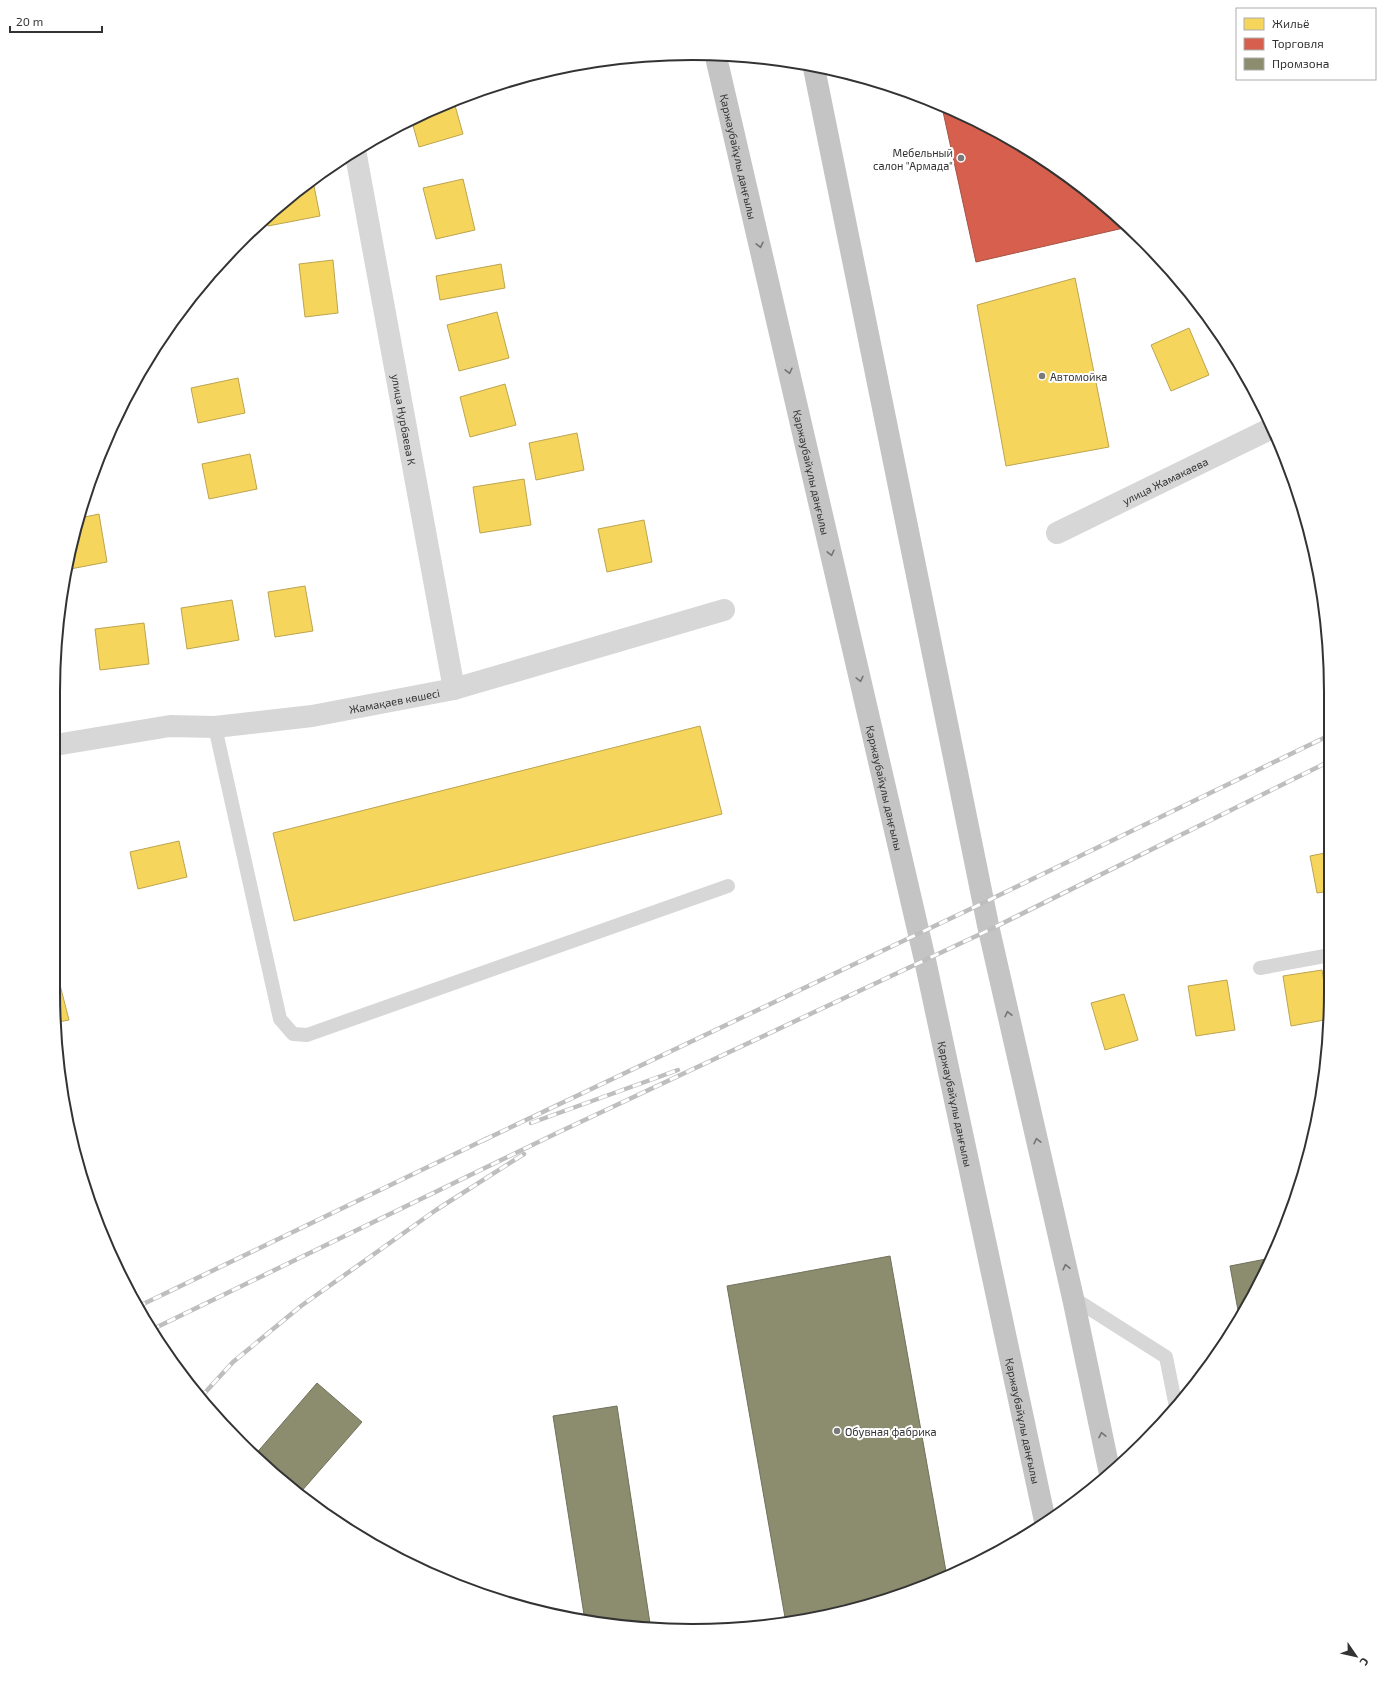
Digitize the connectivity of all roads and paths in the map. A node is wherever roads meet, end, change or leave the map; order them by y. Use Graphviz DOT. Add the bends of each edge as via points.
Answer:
graph roads {
  1 [pos="717,61"];
  2 [pos="815,72"];
  3 [pos="356,157"];
  4 [pos="1267,430"];
  5 [pos="1057,533"];
  6 [pos="724,610"];
  7 [pos="454,689"];
  8 [pos="215,727"];
  9 [pos="60,744"];
  10 [pos="728,886"];
  11 [pos="1324,956"];
  12 [pos="1260,968"];
  13 [pos="1073,1298"];
  14 [pos="1175,1400"];
  15 [pos="1109,1467"];
  16 [pos="1044,1516"];
  1 -- 16 [label="highway, Қаржаубайұлы даңғылы, one-way" via="923,953"];
  13 -- 2 [label="highway, one-way" via="989,930"];
  3 -- 7 [label="street, улица Нурбаева К"];
  4 -- 5 [label="street, улица Жамакаева"];
  6 -- 7 [label="street, Жамақаев көшесі"];
  7 -- 8 [label="street, Жамақаев көшесі" via="312,716"];
  8 -- 9 [label="street, Жамақаев көшесі" via="170,726"];
  8 -- 10 [label="lane" via="280,1019 293,1034 307,1035"];
  11 -- 12 [label="lane"];
  13 -- 14 [label="lane" via="1166,1357"];
  15 -- 13 [label="highway, one-way"];
}
